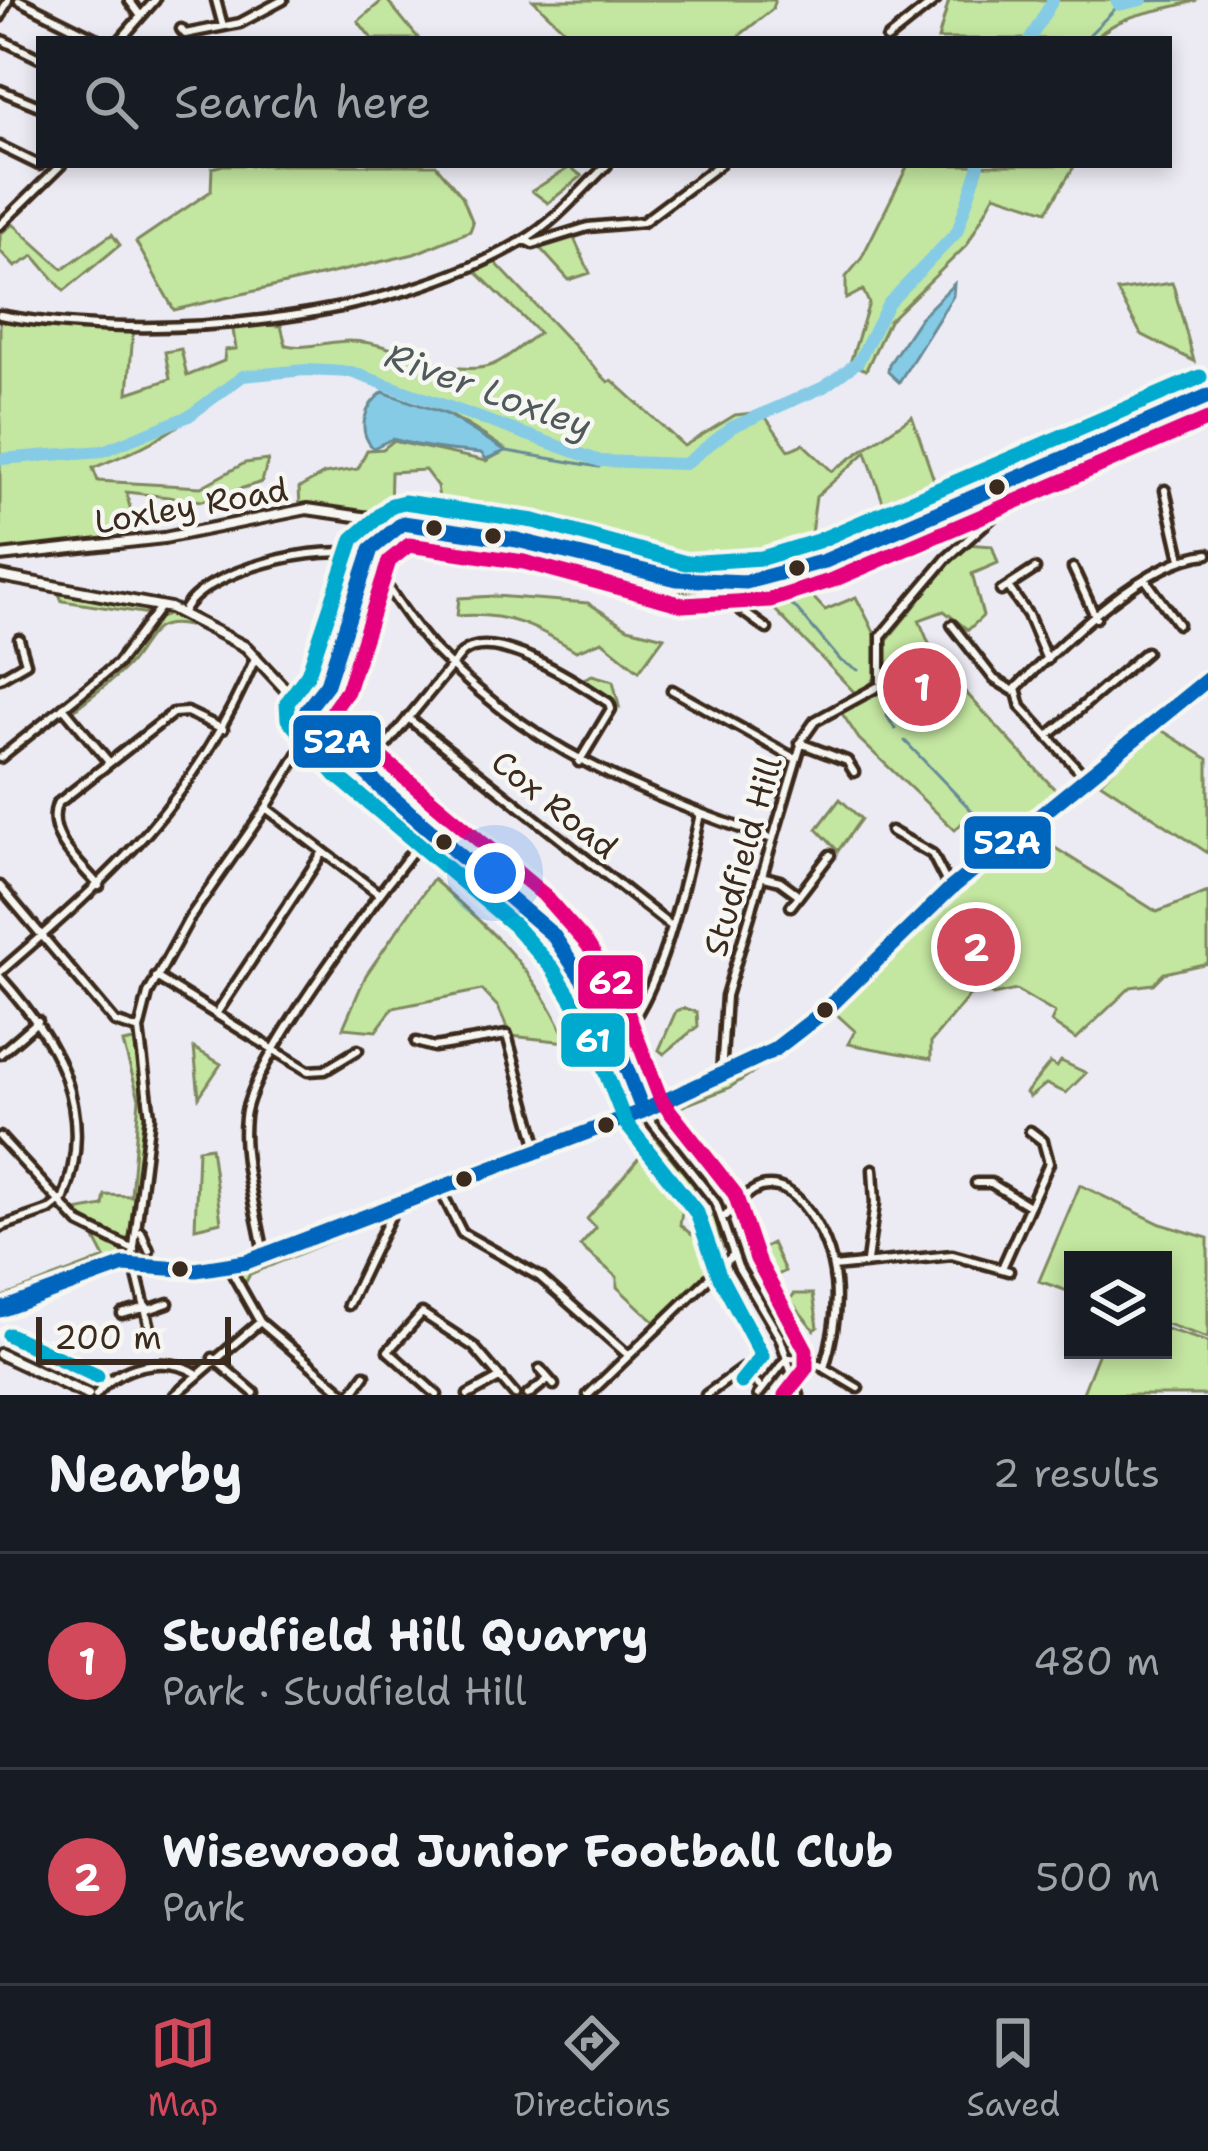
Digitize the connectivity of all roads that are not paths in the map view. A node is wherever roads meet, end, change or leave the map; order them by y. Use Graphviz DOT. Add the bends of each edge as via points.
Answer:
graph roads {
  1 [pos="8,0"];
  2 [pos="19,0"];
  3 [pos="129,0"];
  4 [pos="155,0"];
  5 [pos="216,0"];
  6 [pos="283,0"];
  7 [pos="936,0"];
  8 [pos="140,15"];
  9 [pos="0,17"];
  10 [pos="223,27"];
  11 [pos="181,29"];
  12 [pos="91,36"];
  13 [pos="123,36"];
  14 [pos="891,36"];
  15 [pos="0,39"];
  16 [pos="36,57"];
  17 [pos="0,90"];
  18 [pos="36,105"];
  19 [pos="0,146"];
  20 [pos="36,164"];
  21 [pos="44,168"];
  22 [pos="60,168"];
  23 [pos="604,168"];
  24 [pos="715,168"];
  25 [pos="54,175"];
  26 [pos="0,212"];
  27 [pos="4,222"];
  28 [pos="525,239"];
  29 [pos="0,315"];
  30 [pos="1208,396"];
  31 [pos="1040,468"];
  32 [pos="1165,490"];
  33 [pos="403,523"];
  34 [pos="1208,554"];
  35 [pos="0,556"];
  36 [pos="367,558"];
  37 [pos="1181,560"];
  38 [pos="1073,568"];
  39 [pos="1035,569"];
  40 [pos="0,576"];
  41 [pos="1145,579"];
  42 [pos="732,583"];
  43 [pos="160,607"];
  44 [pos="183,612"];
  45 [pos="1096,618"];
  46 [pos="1178,624"];
  47 [pos="767,629"];
  48 [pos="957,629"];
  49 [pos="19,639"];
  50 [pos="1146,652"];
  51 [pos="256,656"];
  52 [pos="1047,660"];
  53 [pos="452,667"];
  54 [pos="0,678"];
  55 [pos="1208,679"];
  56 [pos="672,689"];
  57 [pos="1014,691"];
  58 [pos="63,706"];
  59 [pos="307,710"];
  60 [pos="408,718"];
  61 [pos="317,722"];
  62 [pos="223,729"];
  63 [pos="1048,736"];
  64 [pos="800,743"];
  65 [pos="0,758"];
  66 [pos="796,759"];
  67 [pos="108,761"];
  68 [pos="579,762"];
  69 [pos="364,772"];
  70 [pos="854,772"];
  71 [pos="1087,779"];
  72 [pos="266,808"];
  73 [pos="700,814"];
  74 [pos="430,829"];
  75 [pos="891,831"];
  76 [pos="772,839"];
  77 [pos="323,852"];
  78 [pos="830,855"];
  79 [pos="761,877"];
  80 [pos="0,886"];
  81 [pos="99,886"];
  82 [pos="950,889"];
  83 [pos="379,894"];
  84 [pos="800,895"];
  85 [pos="790,906"];
  86 [pos="672,927"];
  87 [pos="42,936"];
  88 [pos="0,974"];
  89 [pos="155,977"];
  90 [pos="216,1014"];
  91 [pos="39,1020"];
  92 [pos="139,1030"];
  93 [pos="617,1039"];
  94 [pos="416,1042"];
  95 [pos="358,1051"];
  96 [pos="276,1052"];
  97 [pos="0,1054"];
  98 [pos="722,1076"];
  99 [pos="643,1111"];
  100 [pos="1030,1131"];
  101 [pos="0,1137"];
  102 [pos="538,1148"];
  103 [pos="873,1168"];
  104 [pos="976,1184"];
  105 [pos="437,1185"];
  106 [pos="59,1203"];
  107 [pos="391,1203"];
  108 [pos="1029,1206"];
  109 [pos="724,1217"];
  110 [pos="0,1227"];
  111 [pos="140,1228"];
  112 [pos="134,1250"];
  113 [pos="149,1251"];
  114 [pos="734,1254"];
  115 [pos="265,1255"];
  116 [pos="867,1261"];
  117 [pos="134,1263"];
  118 [pos="229,1267"];
  119 [pos="833,1267"];
  120 [pos="168,1303"];
  121 [pos="348,1306"];
  122 [pos="147,1308"];
  123 [pos="0,1310"];
  124 [pos="122,1314"];
  125 [pos="260,1322"];
  126 [pos="151,1332"];
  127 [pos="0,1354"];
  128 [pos="628,1355"];
  129 [pos="213,1358"];
  130 [pos="787,1358"];
  131 [pos="824,1368"];
  132 [pos="540,1369"];
  133 [pos="196,1373"];
  134 [pos="365,1375"];
  135 [pos="501,1377"];
  136 [pos="859,1388"];
  137 [pos="759,1391"];
  138 [pos="254,1393"];
  139 [pos="92,1395"];
  140 [pos="175,1395"];
  141 [pos="348,1395"];
  142 [pos="436,1395"];
  143 [pos="468,1395"];
  144 [pos="515,1395"];
  145 [pos="528,1395"];
  146 [pos="588,1395"];
  147 [pos="706,1395"];
  148 [pos="799,1395"];
  1 -- 9 [label="street"];
  2 -- 12 [label="street"];
  3 -- 8 [label="street"];
  4 -- 8 [label="street"];
  5 -- 10 [label="street"];
  6 -- 10 [label="street"];
  7 -- 14 [label="street"];
  8 -- 13 [label="street"];
  10 -- 11 [label="street"];
  15 -- 16 [label="street"];
  17 -- 18 [label="street"];
  19 -- 20 [label="street"];
  21 -- 25 [label="street"];
  22 -- 25 [label="street"];
  23 -- 28 [label="street"];
  24 -- 28 [label="street" via="643,222 533,244"];
  25 -- 27 [label="street"];
  26 -- 27 [label="street"];
  28 -- 29 [label="street" via="386,295 284,317 140,328"];
  30 -- 31 [label="street, Loxley Road"];
  31 -- 42 [label="street, Loxley Road" via="806,569"];
  31 -- 64 [label="street, Studfield Hill" via="946,559 881,637 881,685 815,721"];
  32 -- 37 [label="street"];
  33 -- 35 [label="street, Loxley Road" via="297,510 164,538"];
  33 -- 36 [label="street"];
  33 -- 42 [label="street, Loxley Road" via="528,541 684,584"];
  34 -- 37 [label="street"];
  36 -- 44 [label="street" via="328,550 282,556 201,593"];
  36 -- 53 [label="street"];
  36 -- 59 [label="street" via="327,684"];
  37 -- 41 [label="street"];
  38 -- 45 [label="street"];
  39 -- 52 [label="street" via="1005,590 1028,615"];
  40 -- 43 [label="street"];
  41 -- 45 [label="street"];
  41 -- 46 [label="street"];
  42 -- 47 [label="street" via="737,608"];
  43 -- 44 [label="street"];
  43 -- 58 [label="street" via="117,664"];
  44 -- 51 [label="street"];
  45 -- 52 [label="street"];
  48 -- 57 [label="street" via="999,684"];
  49 -- 54 [label="street" via="26,663"];
  50 -- 63 [label="street"];
  51 -- 59 [label="street"];
  51 -- 62 [label="street"];
  52 -- 57 [label="street"];
  53 -- 60 [label="street"];
  53 -- 68 [label="street"];
  53 -- 68 [label="street" via="472,646 512,649 609,703"];
  55 -- 71 [label="street"];
  56 -- 66 [label="street"];
  57 -- 63 [label="street"];
  58 -- 65 [label="street"];
  58 -- 67 [label="street"];
  59 -- 61 [label="street"];
  60 -- 69 [label="street"];
  60 -- 86 [label="street, Cox Road"];
  61 -- 69 [label="street"];
  61 -- 72 [label="street"];
  62 -- 67 [label="street" via="173,712"];
  62 -- 81 [label="street" via="168,813"];
  63 -- 71 [label="street"];
  64 -- 66 [label="street, Studfield Hill"];
  64 -- 70 [label="street" via="848,761"];
  66 -- 76 [label="street, Studfield Hill"];
  67 -- 81 [label="street" via="52,816 58,836"];
  68 -- 73 [label="street"];
  69 -- 74 [label="street"];
  71 -- 82 [label="street"];
  72 -- 77 [label="street"];
  72 -- 89 [label="street"];
  73 -- 76 [label="street"];
  73 -- 86 [label="street"];
  74 -- 83 [label="street"];
  74 -- 93 [label="street" via="554,935"];
  75 -- 82 [label="street" via="932,854"];
  76 -- 79 [label="street, Studfield Hill"];
  77 -- 83 [label="street"];
  77 -- 90 [label="street"];
  78 -- 84 [label="street"];
  79 -- 84 [label="street"];
  79 -- 98 [label="street, Studfield Hill" via="726,996"];
  80 -- 87 [label="street"];
  81 -- 87 [label="street"];
  82 -- 98 [label="street" via="799,1034"];
  83 -- 96 [label="street"];
  84 -- 85 [label="street"];
  86 -- 93 [label="street"];
  87 -- 88 [label="street"];
  87 -- 92 [label="street" via="120,1027"];
  88 -- 91 [label="street"];
  89 -- 90 [label="street"];
  89 -- 92 [label="street"];
  90 -- 96 [label="street"];
  91 -- 97 [label="street"];
  91 -- 106 [label="street" via="71,1099 70,1182"];
  92 -- 111 [label="street" via="150,1116"];
  93 -- 99 [label="street"];
  94 -- 102 [label="street" via="434,1047 507,1036"];
  95 -- 96 [label="street" via="314,1072"];
  96 -- 115 [label="street" via="251,1091 244,1130"];
  98 -- 99 [label="street"];
  99 -- 102 [label="street"];
  99 -- 109 [label="street"];
  100 -- 108 [label="street" via="1049,1157"];
  101 -- 106 [label="street"];
  102 -- 105 [label="street"];
  103 -- 116 [label="street"];
  104 -- 108 [label="street"];
  105 -- 107 [label="street"];
  105 -- 128 [label="street" via="457,1228 539,1277"];
  106 -- 110 [label="street"];
  106 -- 112 [label="street" via="92,1233"];
  107 -- 115 [label="street"];
  107 -- 121 [label="street"];
  108 -- 116 [label="street" via="1006,1270 952,1255"];
  109 -- 114 [label="street"];
  109 -- 119 [label="street" via="758,1189 786,1189 818,1226"];
  111 -- 112 [label="street"];
  111 -- 113 [label="street"];
  112 -- 117 [label="street"];
  114 -- 128 [label="street"];
  114 -- 130 [label="street"];
  115 -- 118 [label="street"];
  116 -- 119 [label="street"];
  117 -- 118 [label="street"];
  117 -- 122 [label="street"];
  117 -- 123 [label="street"];
  118 -- 125 [label="street"];
  119 -- 131 [label="street" via="836,1327"];
  120 -- 122 [label="street"];
  122 -- 124 [label="street"];
  122 -- 126 [label="street"];
  125 -- 129 [label="street"];
  125 -- 141 [label="street"];
  127 -- 139 [label="street"];
  128 -- 146 [label="street"];
  129 -- 133 [label="street"];
  129 -- 138 [label="street"];
  130 -- 131 [label="street"];
  130 -- 137 [label="street"];
  130 -- 148 [label="street"];
  131 -- 136 [label="street"];
  132 -- 145 [label="street" via="550,1383"];
  133 -- 139 [label="street" via="176,1364 143,1366"];
  133 -- 140 [label="street"];
  134 -- 141 [label="street"];
  135 -- 142 [label="street" via="474,1347 422,1313 388,1351"];
  135 -- 143 [label="street"];
  135 -- 144 [label="street"];
  137 -- 147 [label="street" via="742,1369"];
}
